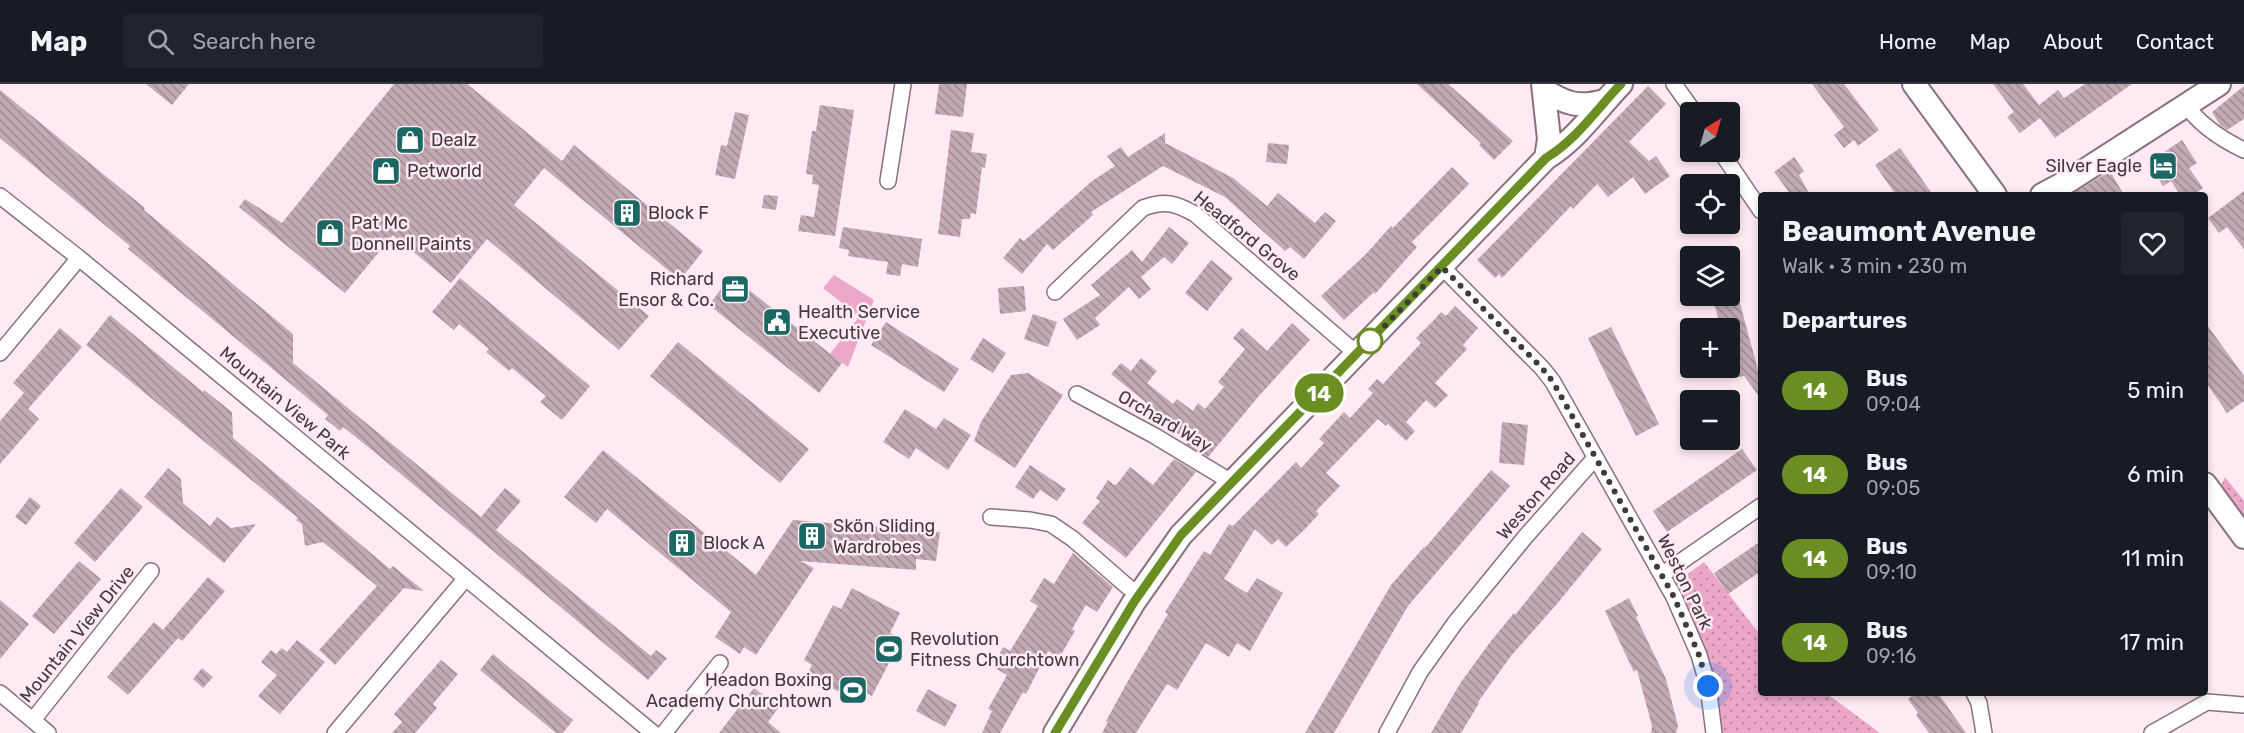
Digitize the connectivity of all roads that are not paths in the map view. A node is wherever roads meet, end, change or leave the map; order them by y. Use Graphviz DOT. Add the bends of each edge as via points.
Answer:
graph roads {
  1 [pos="903,84"];
  2 [pos="1621,84"];
  3 [pos="1674,84"];
  4 [pos="1914,84"];
  5 [pos="2219,84"];
  6 [pos="1544,87"];
  7 [pos="1604,101"];
  8 [pos="1687,102"];
  9 [pos="2186,105"];
  10 [pos="2244,150"];
  11 [pos="1546,158"];
  12 [pos="1728,162"];
  13 [pos="888,181"];
  14 [pos="2064,188"];
  15 [pos="1993,192"];
  16 [pos="0,196"];
  17 [pos="1758,208"];
  18 [pos="79,258"];
  19 [pos="1442,267"];
  20 [pos="1054,292"];
  21 [pos="0,353"];
  22 [pos="1357,354"];
  23 [pos="1077,394"];
  24 [pos="1595,458"];
  25 [pos="1233,483"];
  26 [pos="2208,488"];
  27 [pos="1758,508"];
  28 [pos="991,517"];
  29 [pos="2244,537"];
  30 [pos="151,571"];
  31 [pos="1662,574"];
  32 [pos="466,578"];
  33 [pos="1140,594"];
  34 [pos="720,663"];
  35 [pos="0,693"];
  36 [pos="1976,696"];
  37 [pos="2244,705"];
  38 [pos="33,720"];
  39 [pos="48,733"];
  40 [pos="335,733"];
  41 [pos="653,733"];
  42 [pos="664,733"];
  43 [pos="1055,733"];
  44 [pos="1387,733"];
  45 [pos="1714,733"];
  46 [pos="1984,733"];
  47 [pos="2152,733"];
  1 -- 13 [label="street"];
  2 -- 7 [label="street"];
  3 -- 8 [label="street"];
  4 -- 15 [label="street"];
  5 -- 9 [label="street"];
  6 -- 7 [label="street" via="1569,104 1588,106"];
  6 -- 11 [label="street" via="1549,139"];
  7 -- 11 [label="street" via="1592,119"];
  9 -- 10 [label="street" via="2210,129"];
  9 -- 14 [label="street"];
  11 -- 19 [label="street"];
  12 -- 17 [label="street"];
  16 -- 18 [label="street, Mountain View Park"];
  18 -- 21 [label="street"];
  18 -- 32 [label="street, Mountain View Park"];
  19 -- 22 [label="street"];
  19 -- 24 [label="street, Weston Road" via="1542,368"];
  20 -- 22 [label="street, Headford Grove" via="1143,208 1158,202 1176,204 1195,214"];
  22 -- 25 [label="street"];
  23 -- 25 [label="street, Orchard Way"];
  24 -- 31 [label="street, Weston Park"];
  24 -- 44 [label="street, Weston Road" via="1455,623 1420,672"];
  25 -- 33 [label="street" via="1181,535"];
  26 -- 29 [label="street"];
  27 -- 31 [label="street"];
  28 -- 33 [label="street" via="1051,524"];
  30 -- 38 [label="street, Mountain View Drive"];
  31 -- 45 [label="street, Weston Park" via="1699,655"];
  32 -- 40 [label="street"];
  32 -- 41 [label="street, Mountain View Park"];
  33 -- 43 [label="street"];
  34 -- 42 [label="street"];
  35 -- 38 [label="street, Mountain View Drive"];
  36 -- 46 [label="street"];
  37 -- 47 [label="street" via="2207,702"];
  38 -- 39 [label="street, Mountain View Drive"];
}
